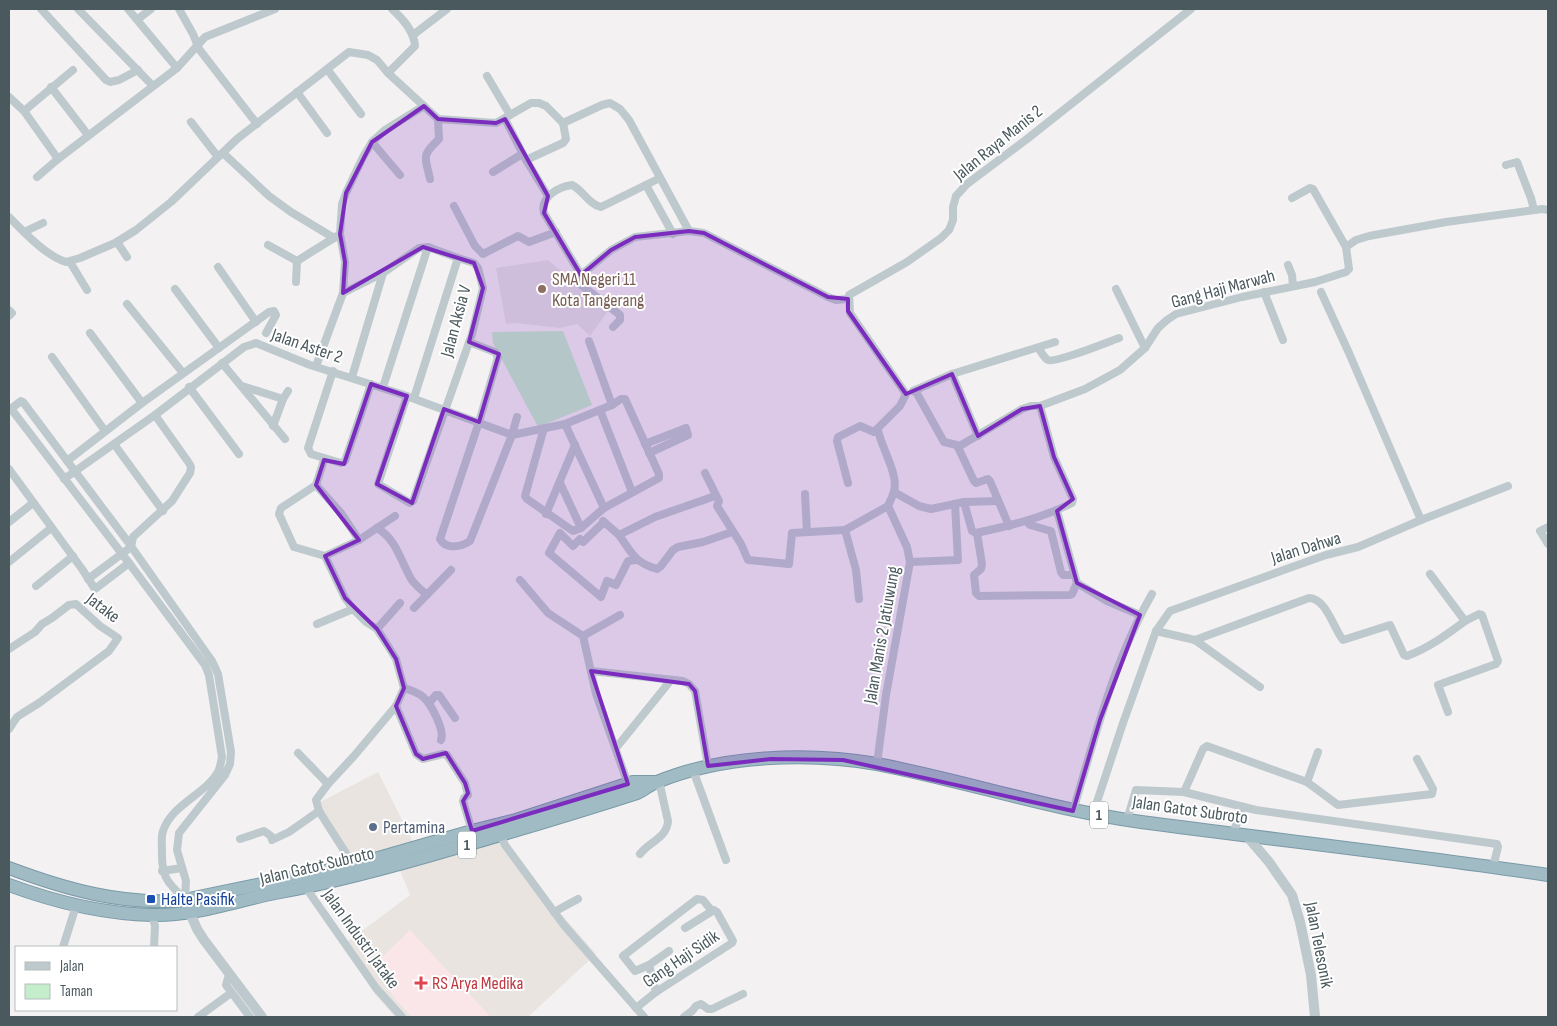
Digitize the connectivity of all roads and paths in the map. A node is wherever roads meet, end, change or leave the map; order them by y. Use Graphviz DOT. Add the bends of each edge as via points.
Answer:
graph roads {
  1 [pos="41,9"];
  2 [pos="78,9"];
  3 [pos="128,9"];
  4 [pos="151,9"];
  5 [pos="179,9"];
  6 [pos="275,9"];
  7 [pos="392,9"];
  8 [pos="447,9"];
  9 [pos="1191,9"];
  10 [pos="138,20"];
  11 [pos="413,36"];
  12 [pos="198,48"];
  13 [pos="177,68"];
  14 [pos="327,69"];
  15 [pos="73,70"];
  16 [pos="138,70"];
  17 [pos="388,73"];
  18 [pos="487,76"];
  19 [pos="153,86"];
  20 [pos="51,87"];
  21 [pos="297,92"];
  22 [pos="9,97"];
  23 [pos="424,106"];
  24 [pos="24,111"];
  25 [pos="362,114"];
  26 [pos="507,117"];
  27 [pos="438,119"];
  28 [pos="191,122"];
  29 [pos="563,123"];
  30 [pos="256,124"];
  31 [pos="326,133"];
  32 [pos="88,135"];
  33 [pos="372,142"];
  34 [pos="220,155"];
  35 [pos="524,157"];
  36 [pos="58,159"];
  37 [pos="1506,164"];
  38 [pos="493,172"];
  39 [pos="400,175"];
  40 [pos="36,177"];
  41 [pos="660,178"];
  42 [pos="430,180"];
  43 [pos="646,185"];
  44 [pos="548,196"];
  45 [pos="1292,198"];
  46 [pos="454,206"];
  47 [pos="1534,210"];
  48 [pos="1548,210"];
  49 [pos="9,217"];
  50 [pos="43,223"];
  51 [pos="689,231"];
  52 [pos="24,232"];
  53 [pos="556,232"];
  54 [pos="673,234"];
  55 [pos="337,236"];
  56 [pos="117,242"];
  57 [pos="268,245"];
  58 [pos="428,247"];
  59 [pos="1346,247"];
  60 [pos="127,257"];
  61 [pos="457,260"];
  62 [pos="297,261"];
  63 [pos="70,262"];
  64 [pos="1288,265"];
  65 [pos="218,267"];
  66 [pos="383,273"];
  67 [pos="581,275"];
  68 [pos="296,282"];
  69 [pos="1293,286"];
  70 [pos="175,289"];
  71 [pos="1116,289"];
  72 [pos="86,290"];
  73 [pos="1264,292"];
  74 [pos="1321,292"];
  75 [pos="343,293"];
  76 [pos="848,299"];
  77 [pos="127,304"];
  78 [pos="9,310"];
  79 [pos="9,316"];
  80 [pos="256,322"];
  81 [pos="613,327"];
  82 [pos="90,333"];
  83 [pos="266,333"];
  84 [pos="1119,338"];
  85 [pos="1283,340"];
  86 [pos="589,341"];
  87 [pos="468,342"];
  88 [pos="1055,342"];
  89 [pos="219,348"];
  90 [pos="1038,348"];
  91 [pos="1145,348"];
  92 [pos="52,357"];
  93 [pos="222,363"];
  94 [pos="316,366"];
  95 [pos="333,371"];
  96 [pos="183,374"];
  97 [pos="952,374"];
  98 [pos="352,377"];
  99 [pos="371,384"];
  100 [pos="241,386"];
  101 [pos="189,387"];
  102 [pos="382,387"];
  103 [pos="915,390"];
  104 [pos="288,391"];
  105 [pos="906,394"];
  106 [pos="410,397"];
  107 [pos="283,398"];
  108 [pos="142,403"];
  109 [pos="612,405"];
  110 [pos="1040,406"];
  111 [pos="444,409"];
  112 [pos="600,410"];
  113 [pos="155,415"];
  114 [pos="517,417"];
  115 [pos="480,422"];
  116 [pos="565,424"];
  117 [pos="274,426"];
  118 [pos="544,428"];
  119 [pos="878,430"];
  120 [pos="105,431"];
  121 [pos="512,435"];
  122 [pos="978,436"];
  123 [pos="285,440"];
  124 [pos="114,444"];
  125 [pos="645,444"];
  126 [pos="575,445"];
  127 [pos="958,447"];
  128 [pos="649,453"];
  129 [pos="239,454"];
  130 [pos="324,460"];
  131 [pos="67,461"];
  132 [pos="9,469"];
  133 [pos="74,471"];
  134 [pos="705,473"];
  135 [pos="64,479"];
  136 [pos="560,483"];
  137 [pos="848,483"];
  138 [pos="316,485"];
  139 [pos="1508,486"];
  140 [pos="632,492"];
  141 [pos="894,492"];
  142 [pos="805,494"];
  143 [pos="715,496"];
  144 [pos="998,501"];
  145 [pos="964,502"];
  146 [pos="33,503"];
  147 [pos="954,504"];
  148 [pos="888,506"];
  149 [pos="604,508"];
  150 [pos="163,511"];
  151 [pos="1057,511"];
  152 [pos="546,514"];
  153 [pos="395,516"];
  154 [pos="1421,520"];
  155 [pos="1026,521"];
  156 [pos="9,522"];
  157 [pos="1009,526"];
  158 [pos="1548,527"];
  159 [pos="51,528"];
  160 [pos="377,528"];
  161 [pos="581,528"];
  162 [pos="845,530"];
  163 [pos="732,532"];
  164 [pos="807,532"];
  165 [pos="977,533"];
  166 [pos="619,535"];
  167 [pos="124,537"];
  168 [pos="133,538"];
  169 [pos="359,540"];
  170 [pos="115,544"];
  171 [pos="1548,544"];
  172 [pos="131,547"];
  173 [pos="121,553"];
  174 [pos="73,556"];
  175 [pos="325,556"];
  176 [pos="636,560"];
  177 [pos="9,562"];
  178 [pos="910,562"];
  179 [pos="129,563"];
  180 [pos="450,570"];
  181 [pos="1074,574"];
  182 [pos="1430,574"];
  183 [pos="88,579"];
  184 [pos="520,580"];
  185 [pos="1077,583"];
  186 [pos="36,586"];
  187 [pos="1152,594"];
  188 [pos="427,595"];
  189 [pos="859,599"];
  190 [pos="400,603"];
  191 [pos="414,608"];
  192 [pos="352,609"];
  193 [pos="620,615"];
  194 [pos="1140,616"];
  195 [pos="1465,621"];
  196 [pos="317,624"];
  197 [pos="378,629"];
  198 [pos="1156,631"];
  199 [pos="582,636"];
  200 [pos="1195,640"];
  201 [pos="9,649"];
  202 [pos="591,671"];
  203 [pos="218,674"];
  204 [pos="209,675"];
  205 [pos="671,680"];
  206 [pos="1260,687"];
  207 [pos="404,688"];
  208 [pos="429,703"];
  209 [pos="396,706"];
  210 [pos="1448,712"];
  211 [pos="455,718"];
  212 [pos="9,729"];
  213 [pos="441,740"];
  214 [pos="616,748"];
  215 [pos="1318,752"];
  216 [pos="298,753"];
  217 [pos="1417,759"];
  218 [pos="877,764"];
  219 [pos="708,766"];
  220 [pos="693,770"];
  221 [pos="656,782"];
  222 [pos="1307,782"];
  223 [pos="328,784"];
  224 [pos="628,784"];
  225 [pos="1184,792"];
  226 [pos="1243,807"];
  227 [pos="319,811"];
  228 [pos="1073,811"];
  229 [pos="1093,814"];
  230 [pos="1127,820"];
  231 [pos="472,831"];
  232 [pos="1233,833"];
  233 [pos="1246,835"];
  234 [pos="501,836"];
  235 [pos="240,839"];
  236 [pos="640,854"];
  237 [pos="726,860"];
  238 [pos="1493,867"];
  239 [pos="9,868"];
  240 [pos="182,868"];
  241 [pos="355,870"];
  242 [pos="162,871"];
  243 [pos="1548,875"];
  244 [pos="302,881"];
  245 [pos="9,885"];
  246 [pos="186,899"];
  247 [pos="578,899"];
  248 [pos="76,906"];
  249 [pos="712,911"];
  250 [pos="189,912"];
  251 [pos="554,912"];
  252 [pos="152,915"];
  253 [pos="685,928"];
  254 [pos="63,946"];
  255 [pos="154,946"];
  256 [pos="670,951"];
  257 [pos="649,965"];
  258 [pos="229,975"];
  259 [pos="656,992"];
  260 [pos="231,993"];
  261 [pos="744,994"];
  262 [pos="636,1008"];
  263 [pos="198,1017"];
  264 [pos="250,1017"];
  265 [pos="262,1017"];
  266 [pos="402,1017"];
  267 [pos="644,1017"];
  268 [pos="684,1017"];
  269 [pos="1315,1017"];
  1 -- 16 [label="street" via="106,80 118,80"];
  2 -- 16 [label="street"];
  3 -- 10 [label="street"];
  4 -- 10 [label="street"];
  5 -- 12 [label="street"];
  6 -- 12 [label="street" via="208,35"];
  7 -- 11 [label="street"];
  8 -- 11 [label="street"];
  9 -- 76 [label="street, Jalan Raya Manis 2" via="967,184 956,196 953,220 941,238"];
  10 -- 13 [label="street"];
  11 -- 17 [label="street" via="415,46"];
  12 -- 13 [label="street"];
  12 -- 30 [label="street"];
  13 -- 19 [label="street"];
  14 -- 17 [label="street" via="352,52 372,57"];
  14 -- 21 [label="street"];
  14 -- 25 [label="street"];
  15 -- 20 [label="street"];
  16 -- 19 [label="street"];
  17 -- 23 [label="street"];
  18 -- 26 [label="street"];
  19 -- 32 [label="street"];
  20 -- 24 [label="street"];
  20 -- 32 [label="street"];
  21 -- 30 [label="street"];
  21 -- 31 [label="street"];
  22 -- 24 [label="street"];
  23 -- 27 [label="street"];
  23 -- 33 [label="street" via="384,130"];
  24 -- 36 [label="street"];
  26 -- 27 [label="street" via="496,123"];
  26 -- 29 [label="street" via="531,103 539,103"];
  26 -- 35 [label="street"];
  27 -- 42 [label="street" via="439,139 426,153"];
  28 -- 34 [label="street"];
  29 -- 35 [label="street" via="566,139 563,143"];
  29 -- 41 [label="street" via="602,105 615,105 628,120"];
  30 -- 34 [label="street"];
  32 -- 36 [label="street"];
  33 -- 39 [label="street"];
  33 -- 55 [label="street" via="342,204"];
  34 -- 55 [label="street" via="291,212"];
  34 -- 56 [label="street" via="160,211"];
  35 -- 38 [label="street"];
  35 -- 44 [label="street"];
  36 -- 40 [label="street"];
  37 -- 47 [label="street" via="1517,162"];
  41 -- 43 [label="street"];
  41 -- 51 [label="street"];
  43 -- 44 [label="street" via="601,208 572,185"];
  43 -- 54 [label="street"];
  44 -- 53 [label="street" via="543,210"];
  45 -- 59 [label="street" via="1313,189"];
  46 -- 53 [label="street" via="475,246 483,254 518,236 528,242"];
  47 -- 48 [label="street"];
  47 -- 59 [label="street" via="1369,236"];
  49 -- 52 [label="street"];
  50 -- 52 [label="street"];
  51 -- 54 [label="street"];
  51 -- 76 [label="street" via="704,233 828,297"];
  52 -- 63 [label="street" via="52,255"];
  53 -- 67 [label="street"];
  54 -- 67 [label="street" via="629,240 611,250"];
  55 -- 62 [label="street"];
  55 -- 75 [label="street" via="345,262"];
  56 -- 60 [label="street"];
  56 -- 63 [label="street"];
  57 -- 62 [label="street"];
  58 -- 61 [label="street, Jalan Aksia V"];
  58 -- 66 [label="street" via="418,248"];
  58 -- 102 [label="street"];
  59 -- 69 [label="street, Gang Haji Marwah" via="1349,269 1346,272"];
  61 -- 87 [label="street, Jalan Aksia V" via="478,268 483,288"];
  61 -- 106 [label="street"];
  62 -- 68 [label="street"];
  63 -- 72 [label="street"];
  64 -- 69 [label="street"];
  65 -- 80 [label="street"];
  66 -- 75 [label="street"];
  66 -- 98 [label="street"];
  67 -- 81 [label="street" via="581,285 620,315 620,320"];
  69 -- 73 [label="street, Gang Haji Marwah"];
  70 -- 89 [label="street"];
  71 -- 91 [label="street"];
  73 -- 85 [label="street"];
  73 -- 91 [label="street, Gang Haji Marwah" via="1176,314 1158,328"];
  74 -- 154 [label="street"];
  75 -- 94 [label="street"];
  76 -- 105 [label="street" via="850,313"];
  77 -- 96 [label="street"];
  78 -- 79 [label="street" via="12,313"];
  80 -- 83 [label="street" via="271,310 276,313"];
  80 -- 89 [label="street"];
  82 -- 108 [label="street"];
  84 -- 90 [label="street" via="1052,360"];
  86 -- 109 [label="street"];
  87 -- 111 [label="street, Jalan Aksia V"];
  87 -- 115 [label="street" via="495,352 498,357"];
  88 -- 90 [label="street"];
  89 -- 96 [label="street"];
  90 -- 97 [label="street"];
  91 -- 110 [label="street, Gang Haji Marwah" via="1120,370 1086,389"];
  92 -- 120 [label="street"];
  93 -- 94 [label="street, Jalan Aster 2" via="244,347 256,343"];
  93 -- 100 [label="street"];
  93 -- 101 [label="street, Jalan Aster 2"];
  94 -- 95 [label="street, Jalan Aster 2"];
  95 -- 98 [label="street, Jalan Aster 2"];
  95 -- 130 [label="street" via="308,448 311,454"];
  96 -- 108 [label="street"];
  97 -- 103 [label="street"];
  97 -- 122 [label="street"];
  98 -- 99 [label="street, Jalan Aster 2"];
  99 -- 102 [label="street, Jalan Aster 2"];
  99 -- 130 [label="street" via="345,461 340,464"];
  100 -- 107 [label="street"];
  100 -- 117 [label="street"];
  101 -- 113 [label="street, Jalan Aster 2"];
  101 -- 129 [label="street"];
  102 -- 106 [label="street, Jalan Aster 2"];
  103 -- 105 [label="street"];
  103 -- 127 [label="street" via="944,442"];
  104 -- 107 [label="street"];
  105 -- 119 [label="street" via="900,406"];
  106 -- 111 [label="street, Jalan Aster 2"];
  106 -- 111 [label="street, Jalan Aksia V" via="378,484 412,502"];
  107 -- 117 [label="street"];
  108 -- 120 [label="street"];
  109 -- 112 [label="street"];
  109 -- 125 [label="street" via="625,399"];
  110 -- 122 [label="street, Gang Haji Marwah" via="1022,409"];
  110 -- 151 [label="street" via="1054,457 1073,499"];
  111 -- 115 [label="street, Jalan Aster 2"];
  112 -- 116 [label="street"];
  112 -- 140 [label="street"];
  113 -- 124 [label="street, Jalan Aster 2"];
  113 -- 150 [label="street" via="191,470"];
  114 -- 121 [label="street"];
  115 -- 121 [label="street, Jalan Aster 2"];
  115 -- 121 [label="street" via="440,539 449,547 470,541"];
  116 -- 118 [label="street"];
  116 -- 126 [label="street"];
  117 -- 123 [label="street"];
  118 -- 121 [label="street"];
  118 -- 152 [label="street" via="525,496"];
  119 -- 137 [label="street" via="872,432 860,426 838,437"];
  119 -- 141 [label="street" via="893,472"];
  120 -- 131 [label="street"];
  122 -- 127 [label="street, Gang Haji Marwah"];
  124 -- 133 [label="street, Jalan Aster 2"];
  124 -- 150 [label="street"];
  125 -- 128 [label="street"];
  125 -- 128 [label="street" via="686,428 688,435"];
  126 -- 136 [label="street"];
  126 -- 149 [label="street"];
  127 -- 144 [label="street" via="974,481 990,480"];
  128 -- 140 [label="street" via="660,476"];
  130 -- 138 [label="street"];
  131 -- 133 [label="street"];
  131 -- 135 [label="street" via="23,402 12,408"];
  132 -- 146 [label="street"];
  133 -- 135 [label="street, Jalan Aster 2"];
  133 -- 167 [label="street"];
  134 -- 143 [label="street"];
  135 -- 170 [label="street"];
  136 -- 152 [label="street"];
  136 -- 161 [label="street"];
  138 -- 169 [label="street"];
  138 -- 175 [label="street" via="281,508 279,514 294,547"];
  139 -- 154 [label="street, Jalan Dahwa"];
  140 -- 149 [label="street"];
  141 -- 147 [label="street" via="925,508"];
  141 -- 148 [label="street"];
  142 -- 164 [label="street"];
  143 -- 163 [label="street"];
  143 -- 166 [label="street" via="655,517"];
  144 -- 145 [label="street"];
  144 -- 157 [label="street"];
  145 -- 147 [label="street"];
  145 -- 165 [label="street" via="972,530"];
  146 -- 156 [label="street"];
  146 -- 159 [label="street"];
  147 -- 178 [label="street" via="958,560"];
  148 -- 162 [label="street"];
  148 -- 178 [label="street, Jalan Manis 2 Jatiuwung" via="907,547"];
  149 -- 161 [label="street"];
  150 -- 168 [label="street"];
  151 -- 155 [label="street"];
  151 -- 181 [label="street"];
  152 -- 161 [label="street" via="573,531"];
  153 -- 160 [label="street"];
  154 -- 198 [label="street, Jalan Dahwa" via="1358,547 1309,561 1170,611"];
  155 -- 157 [label="street"];
  155 -- 181 [label="street" via="1051,530 1061,572 1063,575"];
  157 -- 165 [label="street"];
  158 -- 171 [label="street" via="1540,531"];
  159 -- 174 [label="street"];
  159 -- 177 [label="street"];
  160 -- 169 [label="street"];
  160 -- 188 [label="street" via="394,543 410,578"];
  162 -- 164 [label="street"];
  162 -- 189 [label="street" via="856,570"];
  163 -- 164 [label="street" via="748,560 787,564 792,533"];
  163 -- 176 [label="street" via="678,547 656,568"];
  165 -- 185 [label="street" via="982,564 974,575 978,596 1068,595 1072,594"];
  166 -- 176 [label="street"];
  166 -- 176 [label="street" via="603,522 583,542 580,540 574,546 560,533 549,553 601,597 607,582 616,585 628,561"];
  167 -- 168 [label="street"];
  167 -- 170 [label="street"];
  167 -- 172 [label="street"];
  168 -- 172 [label="street"];
  169 -- 175 [label="street"];
  170 -- 173 [label="street"];
  172 -- 173 [label="street"];
  172 -- 203 [label="street"];
  173 -- 179 [label="street"];
  173 -- 183 [label="street"];
  174 -- 183 [label="street"];
  174 -- 186 [label="street"];
  175 -- 192 [label="street"];
  178 -- 218 [label="street, Jalan Manis 2 Jatiuwung"];
  179 -- 183 [label="street" via="95,589"];
  179 -- 204 [label="street" via="205,665"];
  180 -- 188 [label="street"];
  181 -- 185 [label="street"];
  182 -- 195 [label="street"];
  184 -- 199 [label="street" via="548,613"];
  185 -- 194 [label="street"];
  187 -- 194 [label="street"];
  188 -- 191 [label="street"];
  190 -- 197 [label="street"];
  192 -- 196 [label="street"];
  192 -- 197 [label="street"];
  193 -- 199 [label="street"];
  194 -- 228 [label="street" via="1100,720"];
  195 -- 200 [label="street" via="1436,642 1406,656 1390,625 1343,640 1322,604 1309,598"];
  195 -- 210 [label="street" via="1482,615 1498,661 1438,685"];
  197 -- 207 [label="street" via="396,659"];
  198 -- 200 [label="street"];
  198 -- 229 [label="street, Jalan Dahwa"];
  199 -- 202 [label="street"];
  200 -- 206 [label="street"];
  201 -- 212 [label="street, Jatake" via="73,604 118,638 110,651 17,717"];
  202 -- 205 [label="street"];
  202 -- 214 [label="street"];
  203 -- 204 [label="street"];
  203 -- 240 [label="street" via="231,752 230,764 225,775 179,833 177,850"];
  204 -- 242 [label="street" via="222,757 217,773 172,815 163,831"];
  205 -- 214 [label="street"];
  205 -- 219 [label="street" via="686,682 695,691"];
  207 -- 208 [label="street"];
  207 -- 209 [label="street"];
  208 -- 211 [label="street" via="439,694"];
  208 -- 213 [label="street" via="442,733"];
  209 -- 223 [label="street"];
  209 -- 231 [label="street" via="416,754 423,759 447,755 465,783 468,795 462,799"];
  214 -- 224 [label="street"];
  215 -- 222 [label="street"];
  216 -- 223 [label="street"];
  217 -- 222 [label="street" via="1433,789 1432,794 1338,805"];
  218 -- 219 [label="highway, Jalan Gatot Subroto / 1" via="796,758"];
  218 -- 228 [label="highway, Jalan Gatot Subroto / 1"];
  219 -- 220 [label="highway, Jalan Gatot Subroto / 1"];
  220 -- 221 [label="highway, Jalan Gatot Subroto / 1"];
  220 -- 237 [label="street"];
  221 -- 224 [label="highway, Jalan Gatot Subroto / 1"];
  221 -- 234 [label="highway, Jalan Gatot Subroto / 1" via="637,793"];
  221 -- 236 [label="street" via="668,827"];
  222 -- 225 [label="street" via="1207,746"];
  223 -- 227 [label="street" via="316,800"];
  224 -- 231 [label="highway, Jalan Gatot Subroto / 1"];
  225 -- 226 [label="street"];
  225 -- 230 [label="street" via="1136,790"];
  226 -- 232 [label="street"];
  226 -- 238 [label="street" via="1497,844"];
  227 -- 235 [label="street" via="272,840 264,831"];
  227 -- 241 [label="street"];
  228 -- 229 [label="highway, Jalan Gatot Subroto / 1"];
  229 -- 230 [label="highway, Jalan Gatot Subroto / 1"];
  230 -- 232 [label="highway, Jalan Gatot Subroto / 1"];
  231 -- 241 [label="highway, Jalan Gatot Subroto / 1"];
  232 -- 233 [label="highway, Jalan Gatot Subroto / 1"];
  233 -- 238 [label="highway, Jalan Gatot Subroto / 1"];
  233 -- 269 [label="street, Jalan Telesonik" via="1292,895 1311,975"];
  234 -- 241 [label="highway, Jalan Gatot Subroto / 1"];
  234 -- 251 [label="street"];
  238 -- 243 [label="highway, Jalan Gatot Subroto / 1"];
  239 -- 246 [label="highway, Jalan Gatot Subroto / 1" via="77,891 130,899"];
  240 -- 242 [label="street"];
  240 -- 246 [label="street"];
  241 -- 244 [label="highway, Jalan Gatot Subroto / 1"];
  242 -- 246 [label="street" via="169,884"];
  244 -- 246 [label="highway, Jalan Gatot Subroto / 1" via="277,881"];
  244 -- 250 [label="highway, Jalan Gatot Subroto / 1"];
  244 -- 266 [label="street, Jalan Industri Jatake" via="376,988"];
  245 -- 248 [label="highway, Jalan Gatot Subroto / 1"];
  246 -- 250 [label="street"];
  247 -- 251 [label="street"];
  248 -- 252 [label="highway, Jalan Gatot Subroto / 1"];
  248 -- 254 [label="street"];
  249 -- 253 [label="street, Gang Haji Sidik"];
  249 -- 257 [label="street" via="703,900 697,899 623,956 635,971"];
  249 -- 259 [label="street, Gang Haji Sidik" via="717,912 733,942"];
  250 -- 252 [label="highway, Jalan Gatot Subroto / 1"];
  250 -- 258 [label="street"];
  251 -- 262 [label="street"];
  252 -- 255 [label="street"];
  256 -- 257 [label="street"];
  257 -- 259 [label="street"];
  258 -- 260 [label="street" via="225,982"];
  258 -- 265 [label="street"];
  259 -- 262 [label="street, Gang Haji Sidik"];
  260 -- 263 [label="street"];
  260 -- 264 [label="street"];
  261 -- 268 [label="street" via="712,1009 701,1004"];
  262 -- 267 [label="street"];
}
